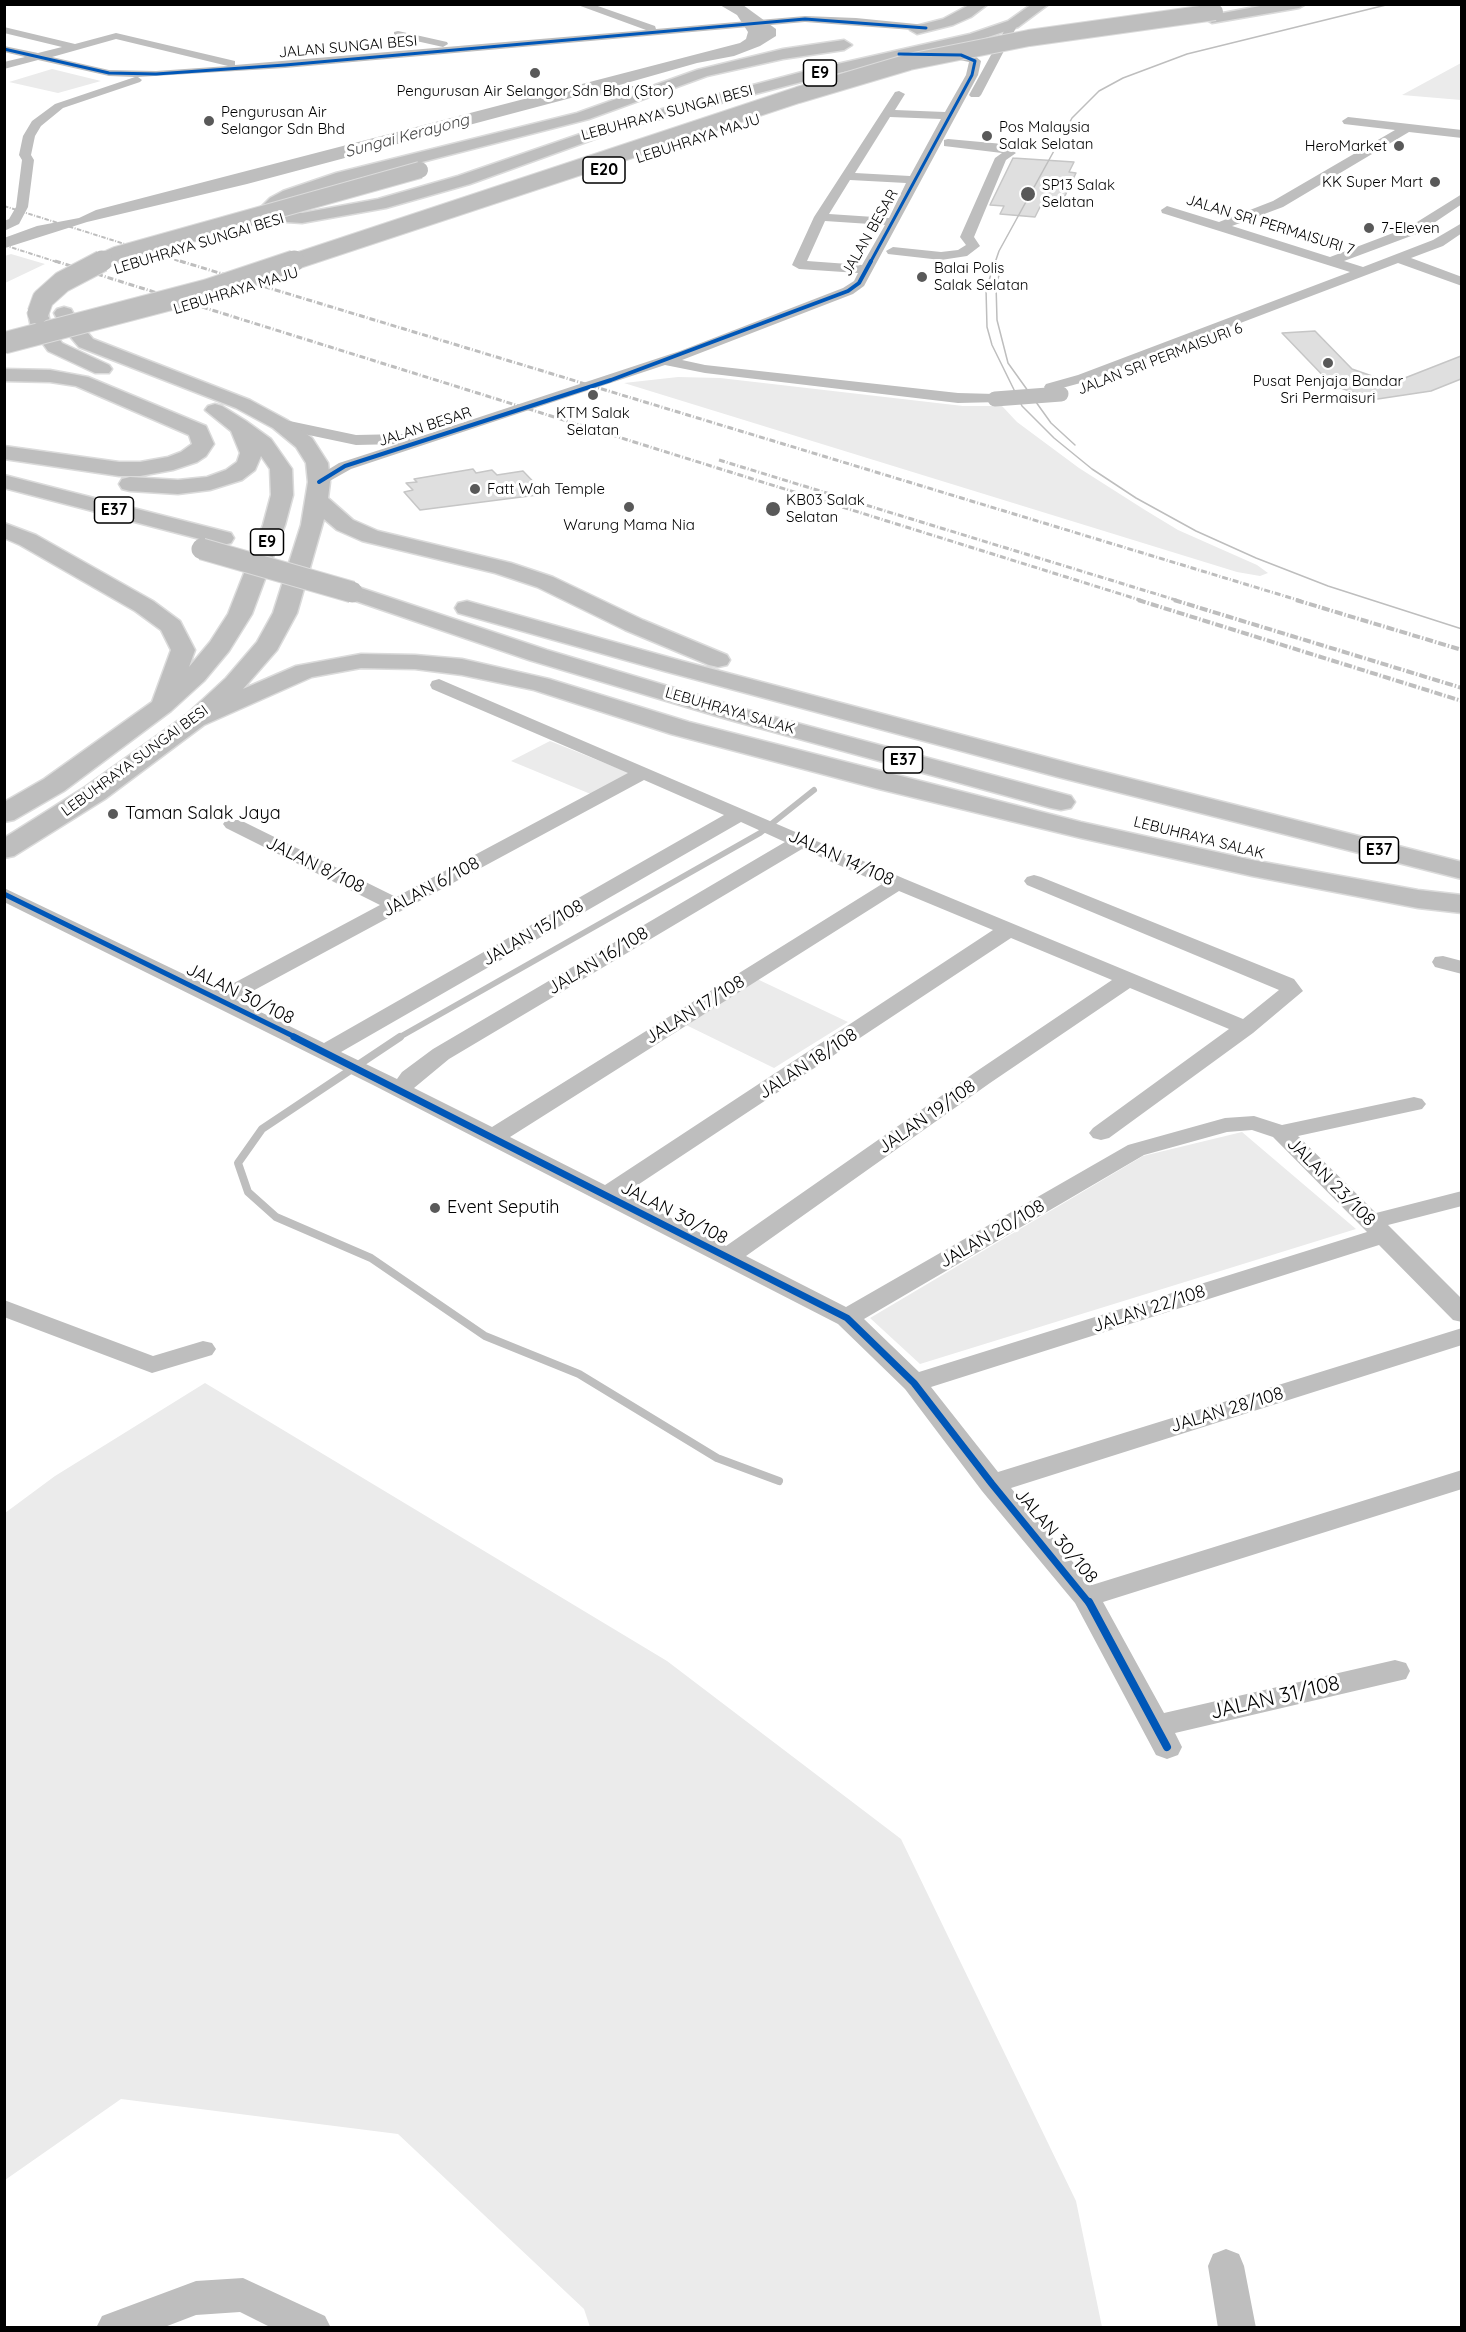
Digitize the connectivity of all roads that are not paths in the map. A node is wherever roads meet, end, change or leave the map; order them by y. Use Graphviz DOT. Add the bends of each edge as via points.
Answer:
graph roads {
  1 [pos="580,4"];
  2 [pos="1021,4"];
  3 [pos="1042,4"];
  4 [pos="1262,4"];
  5 [pos="1299,4"];
  6 [pos="985,14"];
  7 [pos="1214,16"];
  8 [pos="1013,24"];
  9 [pos="885,29"];
  10 [pos="4,30"];
  11 [pos="662,32"];
  12 [pos="19,34"];
  13 [pos="398,34"];
  14 [pos="4,38"];
  15 [pos="855,43"];
  16 [pos="74,47"];
  17 [pos="4,49"];
  18 [pos="460,50"];
  19 [pos="899,54"];
  20 [pos="38,57"];
  21 [pos="4,66"];
  22 [pos="244,69"];
  23 [pos="156,74"];
  24 [pos="722,80"];
  25 [pos="705,84"];
  26 [pos="962,91"];
  27 [pos="977,92"];
  28 [pos="740,94"];
  29 [pos="899,94"];
  30 [pos="887,113"];
  31 [pos="948,116"];
  32 [pos="1348,121"];
  33 [pos="619,126"];
  34 [pos="1407,128"];
  35 [pos="1461,134"];
  36 [pos="948,143"];
  37 [pos="426,172"];
  38 [pos="845,176"];
  39 [pos="915,180"];
  40 [pos="929,183"];
  41 [pos="1461,198"];
  42 [pos="1167,210"];
  43 [pos="820,217"];
  44 [pos="894,222"];
  45 [pos="1221,226"];
  46 [pos="4,227"];
  47 [pos="1461,227"];
  48 [pos="893,251"];
  49 [pos="1412,258"];
  50 [pos="1455,260"];
  51 [pos="1331,261"];
  52 [pos="865,269"];
  53 [pos="1362,271"];
  54 [pos="1379,275"];
  55 [pos="1461,282"];
  56 [pos="873,287"];
  57 [pos="4,343"];
  58 [pos="743,348"];
  59 [pos="4,355"];
  60 [pos="702,359"];
  61 [pos="683,360"];
  62 [pos="666,361"];
  63 [pos="762,372"];
  64 [pos="648,374"];
  65 [pos="4,375"];
  66 [pos="610,381"];
  67 [pos="1056,391"];
  68 [pos="195,392"];
  69 [pos="280,424"];
  70 [pos="239,425"];
  71 [pos="438,436"];
  72 [pos="4,452"];
  73 [pos="4,458"];
  74 [pos="4,481"];
  75 [pos="318,491"];
  76 [pos="4,499"];
  77 [pos="4,530"];
  78 [pos="4,535"];
  79 [pos="28,540"];
  80 [pos="360,585"];
  81 [pos="438,685"];
  82 [pos="162,706"];
  83 [pos="195,720"];
  84 [pos="1066,771"];
  85 [pos="643,773"];
  86 [pos="4,814"];
  87 [pos="749,818"];
  88 [pos="233,824"];
  89 [pos="794,836"];
  90 [pos="4,850"];
  91 [pos="1461,871"];
  92 [pos="1034,880"];
  93 [pos="898,883"];
  94 [pos="4,894"];
  95 [pos="1461,903"];
  96 [pos="396,905"];
  97 [pos="1008,930"];
  98 [pos="1129,979"];
  99 [pos="219,1000"];
  100 [pos="1245,1028"];
  101 [pos="328,1054"];
  102 [pos="390,1085"];
  103 [pos="1414,1104"];
  104 [pos="1281,1132"];
  105 [pos="1101,1133"];
  106 [pos="493,1137"];
  107 [pos="1136,1150"];
  108 [pos="606,1195"];
  109 [pos="1461,1198"];
  110 [pos="1377,1229"];
  111 [pos="728,1257"];
  112 [pos="4,1308"];
  113 [pos="1461,1314"];
  114 [pos="847,1318"];
  115 [pos="1461,1336"];
  116 [pos="203,1349"];
  117 [pos="914,1383"];
  118 [pos="1461,1479"];
  119 [pos="992,1484"];
  120 [pos="1086,1597"];
  121 [pos="1395,1671"];
  122 [pos="1161,1737"];
  123 [pos="1226,2266"];
  124 [pos="115,2328"];
  125 [pos="312,2328"];
  126 [pos="1237,2328"];
  1 -- 11 [label="street"];
  2 -- 6 [label="highway, LEBUHRAYA SUNGAI BESI / E9" via="1004,16"];
  3 -- 8 [label="highway, LEBUHRAYA SUNGAI BESI / E9"];
  4 -- 7 [label="highway, LEBUHRAYA MAJU / E20"];
  5 -- 7 [label="highway, LEBUHRAYA MAJU / E20"];
  6 -- 9 [label="highway" via="966,15 926,28"];
  6 -- 24 [label="highway, LEBUHRAYA SUNGAI BESI / E9" via="939,34"];
  7 -- 57 [label="highway, LEBUHRAYA MAJU / E20, bridge" via="1029,38 898,65 207,290"];
  7 -- 59 [label="highway, LEBUHRAYA MAJU / E20" via="1016,48 894,76 228,296"];
  8 -- 19 [label="highway, LEBUHRAYA SUNGAI BESI / E9" via="974,38"];
  8 -- 27 [label="street"];
  9 -- 11 [label="street, JALAN SUNGAI BESI" via="830,19"];
  9 -- 15 [label="highway"];
  10 -- 12 [label="street"];
  11 -- 18 [label="street, JALAN SUNGAI BESI"];
  12 -- 14 [label="street"];
  12 -- 16 [label="street"];
  13 -- 18 [label="street"];
  15 -- 24 [label="highway" via="776,60"];
  15 -- 33 [label="highway" via="783,54 702,73 583,116 342,177 289,195 267,211 277,217 302,218 380,204"];
  16 -- 20 [label="street"];
  16 -- 22 [label="street" via="121,37"];
  17 -- 20 [label="street, JALAN SUNGAI BESI"];
  18 -- 22 [label="street, JALAN SUNGAI BESI"];
  19 -- 26 [label="street, JALAN BESAR" via="936,53 971,58 975,61 972,75"];
  19 -- 28 [label="highway, LEBUHRAYA SUNGAI BESI / E9"];
  20 -- 21 [label="street"];
  20 -- 23 [label="street, JALAN SUNGAI BESI" via="109,73"];
  22 -- 23 [label="street, JALAN SUNGAI BESI"];
  23 -- 46 [label="street, JALAN SUNGAI BESI" via="59,106 36,124 20,155 28,160 22,207 14,221"];
  24 -- 25 [label="highway, LEBUHRAYA SUNGAI BESI / E9"];
  25 -- 28 [label="highway" via="736,85 743,89"];
  25 -- 37 [label="highway, LEBUHRAYA SUNGAI BESI / E9"];
  26 -- 27 [label="street"];
  26 -- 31 [label="street, JALAN BESAR"];
  27 -- 36 [label="street"];
  28 -- 33 [label="highway, LEBUHRAYA SUNGAI BESI / E9"];
  29 -- 30 [label="street"];
  30 -- 31 [label="street"];
  30 -- 38 [label="street"];
  31 -- 39 [label="street, JALAN BESAR"];
  32 -- 34 [label="street"];
  33 -- 37 [label="highway, LEBUHRAYA SUNGAI BESI / E9"];
  34 -- 35 [label="street"];
  34 -- 45 [label="street" via="1278,204"];
  36 -- 40 [label="street"];
  36 -- 48 [label="street" via="1004,148 1010,153 1001,158 967,237 973,246 962,253 941,256"];
  37 -- 68 [label="highway, LEBUHRAYA SUNGAI BESI / E9" via="131,262 109,270 74,295 64,313 86,343"];
  37 -- 68 [label="highway, LEBUHRAYA SUNGAI BESI / E9, bridge" via="116,255 62,282 43,299 38,313 41,327 55,347 93,366"];
  38 -- 39 [label="street"];
  38 -- 43 [label="street"];
  39 -- 44 [label="street, JALAN BESAR"];
  41 -- 51 [label="street" via="1414,230"];
  42 -- 45 [label="street, JALAN SRI PERMAISURI 7"];
  43 -- 44 [label="street"];
  43 -- 52 [label="street" via="798,265"];
  44 -- 52 [label="street, JALAN BESAR"];
  45 -- 51 [label="street, JALAN SRI PERMAISURI 7"];
  47 -- 49 [label="street, JALAN SRI PERMAISURI 6"];
  49 -- 50 [label="street"];
  49 -- 50 [label="street"];
  49 -- 50 [label="street, JALAN SRI PERMAISURI 6"];
  49 -- 53 [label="street, JALAN SRI PERMAISURI 6"];
  49 -- 54 [label="street, JALAN SRI PERMAISURI 6"];
  50 -- 54 [label="street"];
  50 -- 55 [label="street"];
  51 -- 53 [label="street, JALAN SRI PERMAISURI 7"];
  52 -- 61 [label="street, JALAN BESAR" via="859,283 849,291"];
  53 -- 67 [label="street, JALAN SRI PERMAISURI 6"];
  54 -- 67 [label="street, JALAN SRI PERMAISURI 6" via="1095,385"];
  56 -- 58 [label="street, JALAN BESAR" via="864,295"];
  58 -- 60 [label="street, JALAN BESAR"];
  58 -- 63 [label="street"];
  60 -- 61 [label="street, JALAN BESAR"];
  60 -- 63 [label="street, JALAN SRI PERMAISURI 6"];
  61 -- 62 [label="street, JALAN SRI PERMAISURI 6"];
  61 -- 63 [label="street, JALAN SRI PERMAISURI 6"];
  61 -- 64 [label="street, JALAN BESAR"];
  62 -- 66 [label="street, JALAN BESAR"];
  63 -- 64 [label="street"];
  63 -- 67 [label="street, JALAN SRI PERMAISURI 6, bridge" via="958,398"];
  64 -- 66 [label="street, JALAN BESAR"];
  65 -- 72 [label="highway" via="81,381 198,431 203,444 189,458 140,469"];
  66 -- 71 [label="street, JALAN BESAR"];
  68 -- 69 [label="highway, LEBUHRAYA SUNGAI BESI / E9" via="243,404"];
  68 -- 70 [label="highway, LEBUHRAYA SUNGAI BESI / E9"];
  69 -- 71 [label="street, JALAN BESAR" via="356,440"];
  69 -- 75 [label="highway, LEBUHRAYA SUNGAI BESI / E9" via="304,443 317,463"];
  70 -- 73 [label="highway" via="251,453 247,465 234,475 210,483 141,486"];
  70 -- 82 [label="highway, LEBUHRAYA SUNGAI BESI / E9" via="263,444 281,469 282,495 274,525 240,614 195,676"];
  71 -- 75 [label="street, JALAN BESAR" via="345,466"];
  74 -- 80 [label="highway, LEBUHRAYA SALAK / E37" via="223,538"];
  75 -- 83 [label="highway, LEBUHRAYA SUNGAI BESI / E9" via="312,525 285,613 272,637 235,683"];
  75 -- 84 [label="highway" via="345,525 370,536 545,582 633,625 723,662 964,734"];
  76 -- 80 [label="highway, LEBUHRAYA SALAK / E37, bridge"];
  77 -- 79 [label="highway"];
  78 -- 79 [label="street"];
  79 -- 82 [label="highway" via="144,606 171,626 183,650"];
  80 -- 84 [label="highway, LEBUHRAYA SALAK / E37" via="507,620"];
  80 -- 95 [label="highway, LEBUHRAYA SALAK / E37" via="537,655 738,715 1033,795"];
  81 -- 85 [label="street, JALAN 14/108"];
  82 -- 86 [label="highway, LEBUHRAYA SUNGAI BESI / E9" via="54,785"];
  83 -- 90 [label="highway, LEBUHRAYA SUNGAI BESI / E9" via="95,793"];
  83 -- 95 [label="highway" via="305,671 361,661 462,668 540,684 680,728 1080,830 1252,868 1418,899"];
  84 -- 91 [label="highway, LEBUHRAYA SALAK / E37"];
  85 -- 87 [label="street, JALAN 14/108"];
  85 -- 96 [label="street, JALAN 6/108"];
  87 -- 89 [label="street, JALAN 14/108"];
  87 -- 101 [label="street, JALAN 15/108"];
  88 -- 96 [label="street, JALAN 8/108"];
  89 -- 93 [label="street, JALAN 14/108"];
  89 -- 102 [label="street, JALAN 16/108" via="441,1054 410,1077"];
  92 -- 100 [label="street" via="1286,984 1292,991"];
  93 -- 97 [label="street, JALAN 14/108"];
  93 -- 106 [label="street, JALAN 17/108"];
  94 -- 99 [label="street, JALAN 30/108"];
  96 -- 99 [label="street, JALAN 6/108"];
  97 -- 98 [label="street, JALAN 14/108"];
  97 -- 108 [label="street, JALAN 18/108"];
  98 -- 100 [label="street, JALAN 14/108"];
  98 -- 111 [label="street, JALAN 19/108"];
  99 -- 101 [label="street, JALAN 30/108"];
  100 -- 105 [label="street"];
  101 -- 102 [label="street, JALAN 30/108"];
  102 -- 106 [label="street, JALAN 30/108"];
  103 -- 104 [label="street"];
  104 -- 107 [label="street, JALAN 23/108" via="1254,1123 1225,1125"];
  104 -- 110 [label="street, JALAN 23/108"];
  106 -- 108 [label="street, JALAN 30/108"];
  107 -- 114 [label="street, JALAN 20/108"];
  108 -- 111 [label="street, JALAN 30/108"];
  109 -- 110 [label="street, JALAN 22/108"];
  110 -- 113 [label="street, JALAN 23/108"];
  110 -- 117 [label="street, JALAN 22/108"];
  111 -- 114 [label="street, JALAN 30/108"];
  112 -- 116 [label="street" via="153,1365"];
  114 -- 117 [label="street, JALAN 30/108"];
  115 -- 119 [label="street, JALAN 28/108"];
  117 -- 119 [label="street, JALAN 30/108"];
  118 -- 120 [label="street, JALAN 30/108"];
  119 -- 120 [label="street, JALAN 30/108"];
  120 -- 122 [label="street, JALAN 30/108"];
  121 -- 122 [label="street, JALAN 31/108"];
  123 -- 126 [label="street"];
  124 -- 125 [label="street" via="196,2298 243,2295"];
}
